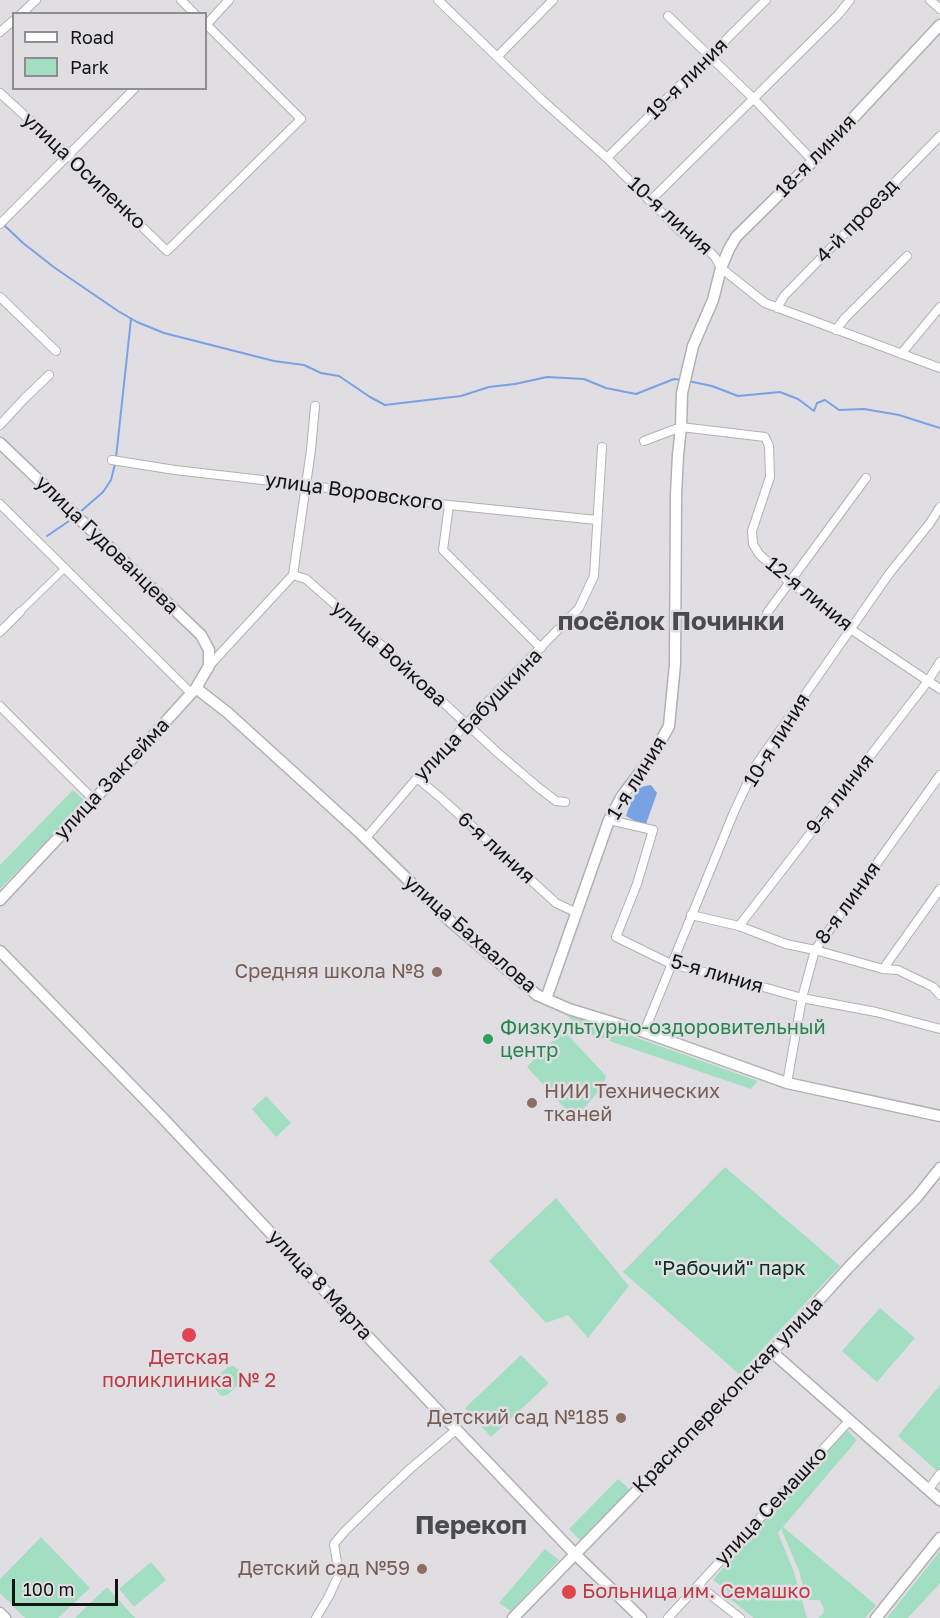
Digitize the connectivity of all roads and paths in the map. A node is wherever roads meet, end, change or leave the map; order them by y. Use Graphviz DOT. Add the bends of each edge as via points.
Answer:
graph roads {
  1 [pos="36,0"];
  2 [pos="181,0"];
  3 [pos="229,0"];
  4 [pos="438,0"];
  5 [pos="553,0"];
  6 [pos="766,0"];
  7 [pos="850,0"];
  8 [pos="930,0"];
  9 [pos="940,9"];
  10 [pos="23,12"];
  11 [pos="193,12"];
  12 [pos="668,15"];
  13 [pos="12,22"];
  14 [pos="207,24"];
  15 [pos="940,25"];
  16 [pos="207,26"];
  17 [pos="0,27"];
  18 [pos="0,32"];
  19 [pos="498,56"];
  20 [pos="710,56"];
  21 [pos="133,90"];
  22 [pos="0,93"];
  23 [pos="753,98"];
  24 [pos="940,136"];
  25 [pos="69,156"];
  26 [pos="608,158"];
  27 [pos="813,161"];
  28 [pos="650,201"];
  29 [pos="0,224"];
  30 [pos="907,256"];
  31 [pos="722,268"];
  32 [pos="0,297"];
  33 [pos="713,300"];
  34 [pos="940,307"];
  35 [pos="777,308"];
  36 [pos="836,330"];
  37 [pos="56,351"];
  38 [pos="901,354"];
  39 [pos="940,368"];
  40 [pos="49,375"];
  41 [pos="315,406"];
  42 [pos="0,425"];
  43 [pos="681,427"];
  44 [pos="644,441"];
  45 [pos="0,443"];
  46 [pos="602,447"];
  47 [pos="112,460"];
  48 [pos="866,478"];
  49 [pos="306,485"];
  50 [pos="0,504"];
  51 [pos="448,505"];
  52 [pos="940,507"];
  53 [pos="597,520"];
  54 [pos="65,568"];
  55 [pos="293,575"];
  56 [pos="791,583"];
  57 [pos="20,612"];
  58 [pos="767,613"];
  59 [pos="852,630"];
  60 [pos="0,632"];
  61 [pos="542,648"];
  62 [pos="940,662"];
  63 [pos="209,666"];
  64 [pos="928,681"];
  65 [pos="940,689"];
  66 [pos="193,690"];
  67 [pos="0,706"];
  68 [pos="467,723"];
  69 [pos="940,776"];
  70 [pos="417,778"];
  71 [pos="94,800"];
  72 [pos="566,802"];
  73 [pos="609,820"];
  74 [pos="365,839"];
  75 [pos="940,890"];
  76 [pos="0,900"];
  77 [pos="577,913"];
  78 [pos="692,915"];
  79 [pos="740,926"];
  80 [pos="815,950"];
  81 [pos="0,951"];
  82 [pos="671,964"];
  83 [pos="883,969"];
  84 [pos="940,995"];
  85 [pos="802,998"];
  86 [pos="546,999"];
  87 [pos="940,1029"];
  88 [pos="644,1032"];
  89 [pos="787,1083"];
  90 [pos="940,1116"];
  91 [pos="940,1168"];
  92 [pos="772,1352"];
  93 [pos="849,1421"];
  94 [pos="457,1430"];
  95 [pos="940,1474"];
  96 [pos="928,1490"];
  97 [pos="940,1500"];
  98 [pos="940,1538"];
  99 [pos="575,1554"];
  100 [pos="698,1585"];
  101 [pos="0,1613"];
  102 [pos="5,1618"];
  103 [pos="316,1618"];
  104 [pos="513,1618"];
  105 [pos="641,1618"];
  106 [pos="668,1618"];
  107 [pos="740,1618"];
  108 [pos="876,1618"];
  1 -- 10 [label="street"];
  2 -- 11 [label="street"];
  3 -- 14 [label="street"];
  4 -- 19 [label="street, 10-я линия"];
  5 -- 19 [label="street"];
  6 -- 20 [label="street, 19-я линия"];
  7 -- 23 [label="street"];
  8 -- 9 [label="street"];
  12 -- 20 [label="street"];
  13 -- 18 [label="street"];
  15 -- 27 [label="street, 18-я линия"];
  16 -- 25 [label="street, улица Осипенко" via="301,119 167,251"];
  17 -- 18 [label="street"];
  19 -- 26 [label="street, 10-я линия"];
  20 -- 23 [label="street"];
  20 -- 26 [label="street, 19-я линия"];
  21 -- 25 [label="street"];
  22 -- 25 [label="street, улица Осипенко"];
  23 -- 27 [label="street"];
  23 -- 28 [label="street"];
  24 -- 35 [label="street, 4-й проезд" via="784,296"];
  25 -- 29 [label="street"];
  26 -- 28 [label="street, 10-я линия"];
  27 -- 31 [label="street, 18-я линия" via="735,237"];
  28 -- 31 [label="street, 10-я линия" via="681,232 703,245"];
  30 -- 36 [label="street"];
  31 -- 33 [label="street, 18-я линия"];
  31 -- 35 [label="street, 10-я линия" via="765,303"];
  32 -- 37 [label="street"];
  33 -- 43 [label="street, 1-я линия" via="693,346 682,393"];
  34 -- 38 [label="street"];
  35 -- 36 [label="street, 10-я линия"];
  36 -- 38 [label="street, 10-я линия"];
  38 -- 39 [label="street, 10-я линия"];
  40 -- 42 [label="street"];
  41 -- 49 [label="street"];
  43 -- 44 [label="street"];
  43 -- 56 [label="street, 12-я линия" via="765,437 770,477 752,531 753,544"];
  43 -- 73 [label="street, 1-я линия" via="676,495 675,664 669,726"];
  45 -- 63 [label="street, улица Гудованцева" via="201,635 209,650"];
  46 -- 53 [label="street, улица Бабушкина"];
  47 -- 49 [label="street, улица Воровского"];
  48 -- 56 [label="street"];
  49 -- 51 [label="street, улица Воровского"];
  49 -- 55 [label="street"];
  50 -- 54 [label="street"];
  51 -- 53 [label="street, улица Воровского"];
  51 -- 61 [label="street" via="443,550"];
  52 -- 59 [label="street, 10-я линия"];
  53 -- 61 [label="street, улица Бабушкина" via="594,576 579,608"];
  54 -- 57 [label="street"];
  54 -- 66 [label="street"];
  55 -- 63 [label="street"];
  55 -- 68 [label="street, улица Войкова" via="306,579"];
  56 -- 58 [label="street"];
  56 -- 59 [label="street, 12-я линия"];
  57 -- 60 [label="street"];
  59 -- 64 [label="street, 12-я линия"];
  59 -- 78 [label="street, 10-я линия" via="756,765"];
  61 -- 68 [label="street, улица Бабушкина"];
  62 -- 64 [label="street, 9-я линия"];
  63 -- 66 [label="street, улица Закгейма"];
  64 -- 65 [label="street, 12-я линия"];
  64 -- 79 [label="street, 9-я линия"];
  66 -- 71 [label="street, улица Закгейма"];
  66 -- 74 [label="street, улица Бахвалова" via="228,713"];
  67 -- 71 [label="street"];
  68 -- 70 [label="street, улица Бабушкина"];
  68 -- 72 [label="street, улица Войкова" via="539,788 556,801"];
  69 -- 80 [label="street, 8-я линия"];
  70 -- 74 [label="street, улица Бабушкина"];
  70 -- 77 [label="street, 6-я линия" via="556,903"];
  71 -- 76 [label="street, улица Закгейма"];
  73 -- 77 [label="street, 1-я линия"];
  73 -- 82 [label="street, 5-я линия" via="652,830 616,937"];
  74 -- 86 [label="street, улица Бахвалова" via="450,921"];
  75 -- 83 [label="street"];
  77 -- 86 [label="street, 1-я линия"];
  78 -- 79 [label="street"];
  78 -- 82 [label="street, 10-я линия"];
  79 -- 80 [label="street" via="786,944"];
  80 -- 83 [label="street"];
  80 -- 85 [label="street, 8-я линия"];
  81 -- 94 [label="street, улица 8 Марта"];
  82 -- 85 [label="street, 5-я линия"];
  82 -- 88 [label="street, 10-я линия"];
  83 -- 84 [label="street" via="914,977"];
  85 -- 87 [label="street, 5-я линия"];
  85 -- 89 [label="street, 8-я линия"];
  86 -- 88 [label="street, улица Бахвалова"];
  88 -- 89 [label="street, улица Бахвалова"];
  89 -- 90 [label="street, улица Бахвалова"];
  91 -- 92 [label="street, Красноперекопская улица"];
  92 -- 93 [label="street"];
  92 -- 99 [label="street, Красноперекопская улица"];
  93 -- 96 [label="street"];
  93 -- 100 [label="street, улица Семашко"];
  94 -- 99 [label="street, улица 8 Марта"];
  94 -- 103 [label="street" via="411,1468 334,1544 339,1574"];
  95 -- 96 [label="street"];
  96 -- 97 [label="street"];
  98 -- 108 [label="street"];
  99 -- 104 [label="street, Красноперекопская улица"];
  99 -- 105 [label="street, улица 8 Марта"];
  100 -- 106 [label="street, улица Семашко"];
  100 -- 107 [label="street"];
  101 -- 102 [label="street"];
}
